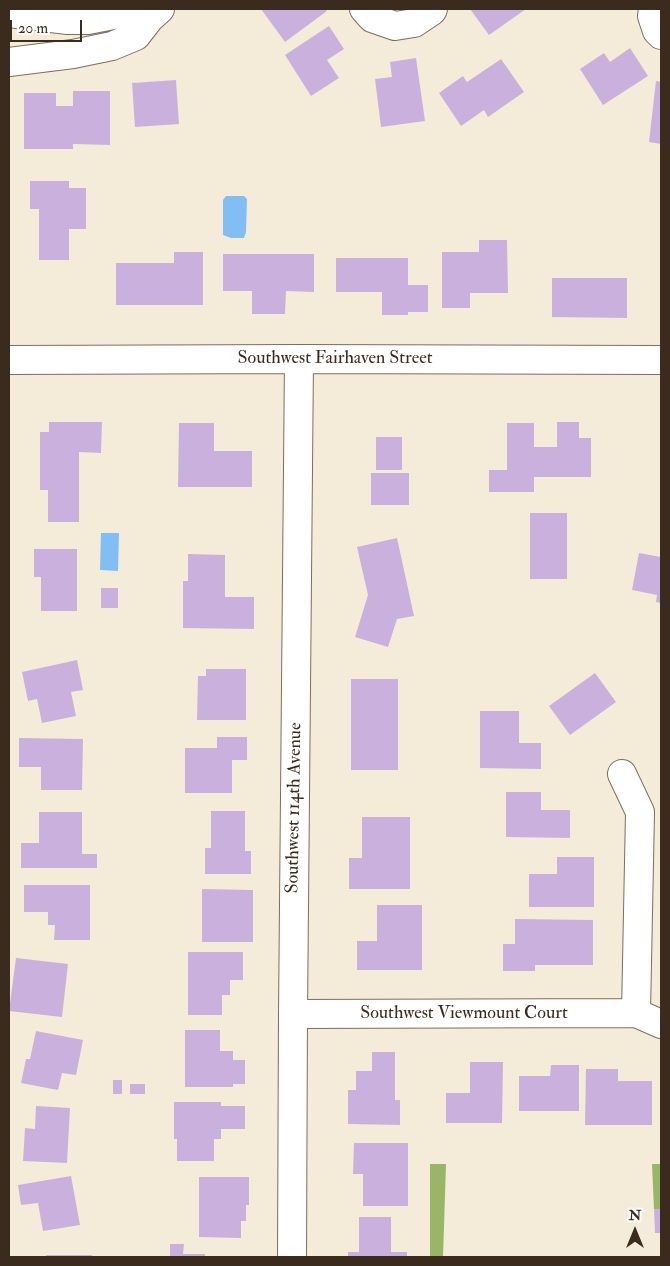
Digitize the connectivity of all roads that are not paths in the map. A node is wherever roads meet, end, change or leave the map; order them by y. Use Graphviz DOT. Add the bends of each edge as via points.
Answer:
graph roads {
  1 [pos="364,9"];
  2 [pos="433,9"];
  3 [pos="652,9"];
  4 [pos="9,13"];
  5 [pos="155,13"];
  6 [pos="661,35"];
  7 [pos="9,62"];
  8 [pos="299,359"];
  9 [pos="9,360"];
  10 [pos="661,360"];
  11 [pos="622,774"];
  12 [pos="636,1013"];
  13 [pos="292,1014"];
  14 [pos="661,1024"];
  15 [pos="292,1257"];
  1 -- 2 [label="street" via="372,18 395,26 414,23"];
  3 -- 6 [label="street"];
  4 -- 5 [label="street" via="88,20 129,12"];
  5 -- 7 [label="street" via="136,36 112,46"];
  8 -- 9 [label="street, Southwest Fairhaven Street"];
  8 -- 10 [label="street, Southwest Fairhaven Street"];
  8 -- 13 [label="street, Southwest 114th Avenue"];
  11 -- 12 [label="street" via="640,812"];
  12 -- 13 [label="street, Southwest Viewmount Court"];
  12 -- 14 [label="street, Southwest Viewmount Court"];
  13 -- 15 [label="street, Southwest 114th Avenue"];
}
